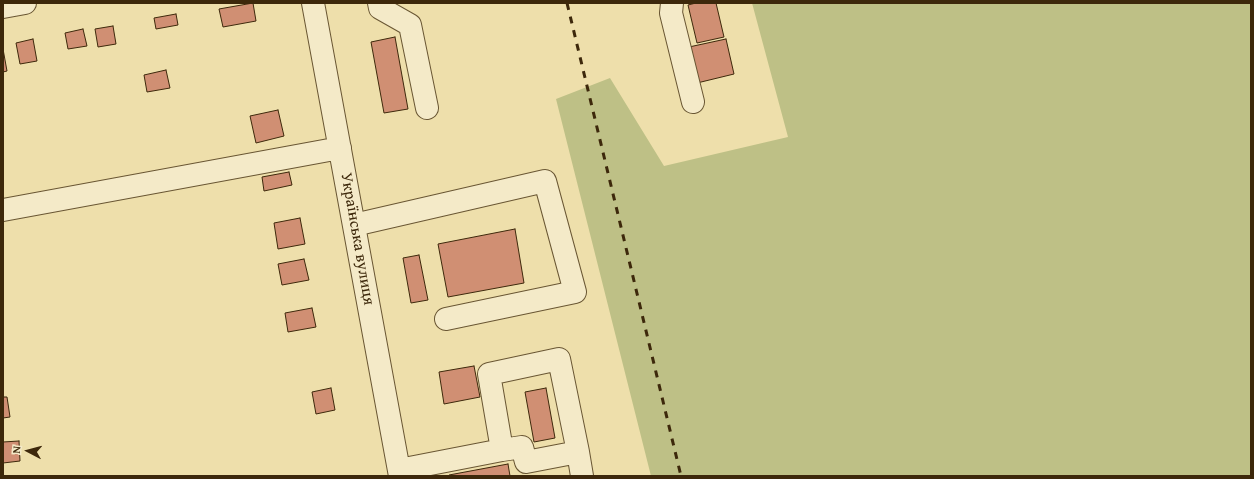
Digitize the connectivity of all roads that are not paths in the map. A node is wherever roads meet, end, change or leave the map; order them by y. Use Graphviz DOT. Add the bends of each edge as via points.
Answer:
graph roads {
  1 [pos="25,3"];
  2 [pos="313,3"];
  3 [pos="379,3"];
  4 [pos="672,3"];
  5 [pos="3,7"];
  6 [pos="693,102"];
  7 [pos="427,108"];
  8 [pos="340,148"];
  9 [pos="3,210"];
  10 [pos="354,225"];
  11 [pos="446,320"];
  12 [pos="502,450"];
  13 [pos="578,452"];
  14 [pos="527,469"];
  15 [pos="400,473"];
  16 [pos="582,476"];
  1 -- 5 [label="street"];
  2 -- 8 [label="street, Українська вулиця"];
  3 -- 7 [label="street" via="380,8 410,25"];
  4 -- 6 [label="street" via="671,12"];
  8 -- 9 [label="street"];
  8 -- 10 [label="street, Українська вулиця"];
  10 -- 11 [label="street" via="545,181 575,292"];
  10 -- 15 [label="street, Українська вулиця"];
  12 -- 13 [label="street" via="489,374 559,359"];
  12 -- 14 [label="street" via="522,447"];
  12 -- 15 [label="street"];
  13 -- 14 [label="street"];
  13 -- 16 [label="street"];
}
